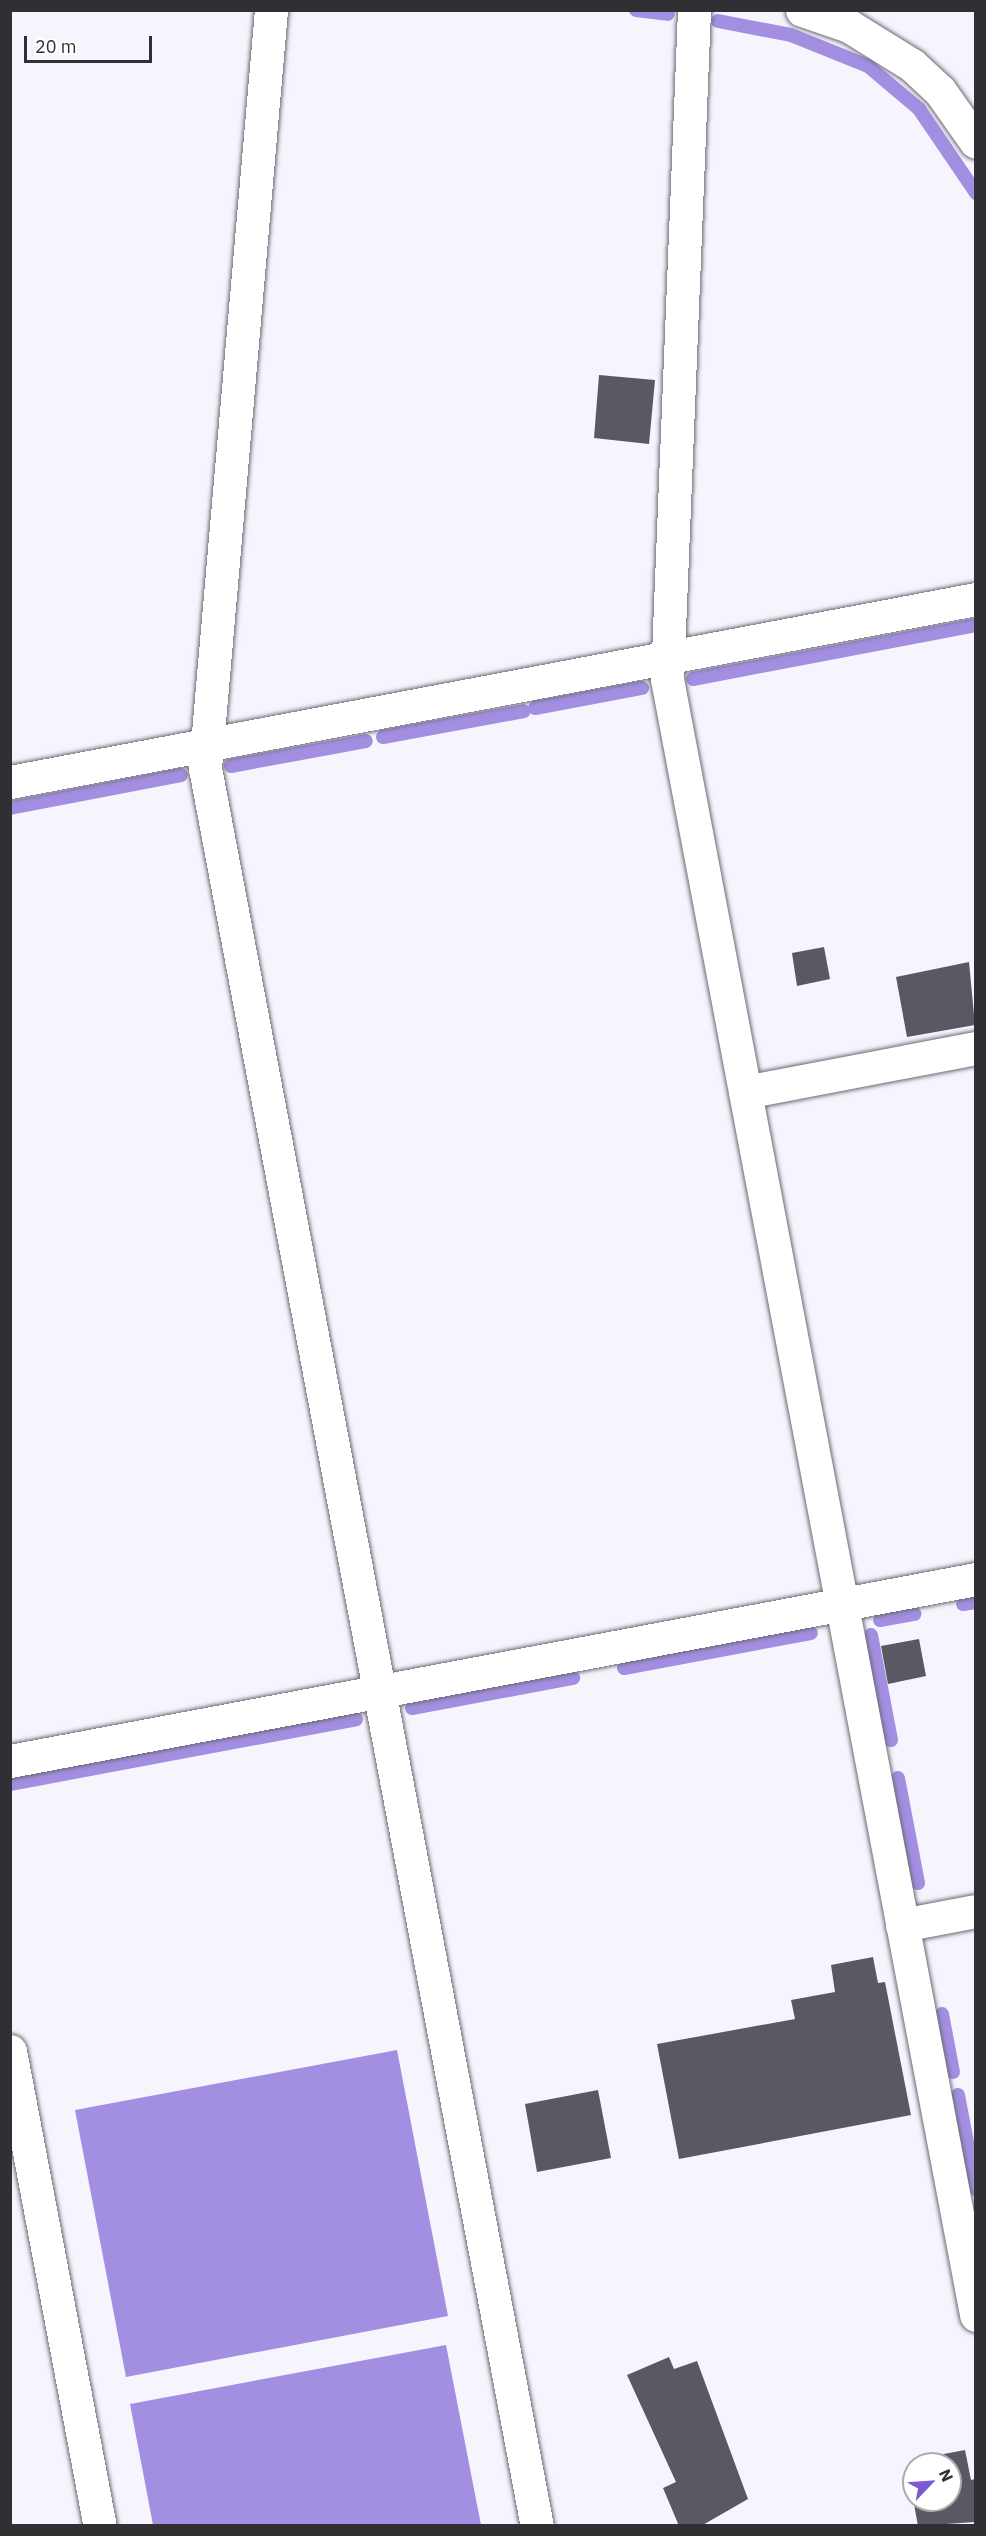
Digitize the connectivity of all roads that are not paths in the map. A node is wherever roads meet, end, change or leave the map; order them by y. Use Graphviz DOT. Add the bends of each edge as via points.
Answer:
graph roads {
  1 [pos="271,10"];
  2 [pos="694,10"];
  3 [pos="802,10"];
  4 [pos="975,142"];
  5 [pos="975,599"];
  6 [pos="668,658"];
  7 [pos="207,744"];
  8 [pos="10,782"];
  9 [pos="975,1048"];
  10 [pos="745,1092"];
  11 [pos="975,1579"];
  12 [pos="841,1605"];
  13 [pos="380,1692"];
  14 [pos="10,1761"];
  15 [pos="975,1911"];
  16 [pos="902,1925"];
  17 [pos="10,2051"];
  18 [pos="975,2315"];
  19 [pos="100,2526"];
  20 [pos="537,2526"];
  1 -- 7 [label="street"];
  2 -- 6 [label="street"];
  3 -- 4 [label="street" via="849,26 912,64 939,91"];
  5 -- 6 [label="street"];
  6 -- 7 [label="street"];
  6 -- 10 [label="street" via="667,679"];
  7 -- 8 [label="street"];
  7 -- 13 [label="street" via="205,768"];
  9 -- 10 [label="street"];
  10 -- 12 [label="street"];
  11 -- 12 [label="street"];
  12 -- 13 [label="street"];
  12 -- 16 [label="street"];
  13 -- 14 [label="street"];
  13 -- 20 [label="street"];
  15 -- 16 [label="street"];
  16 -- 18 [label="street"];
  17 -- 19 [label="street"];
}
